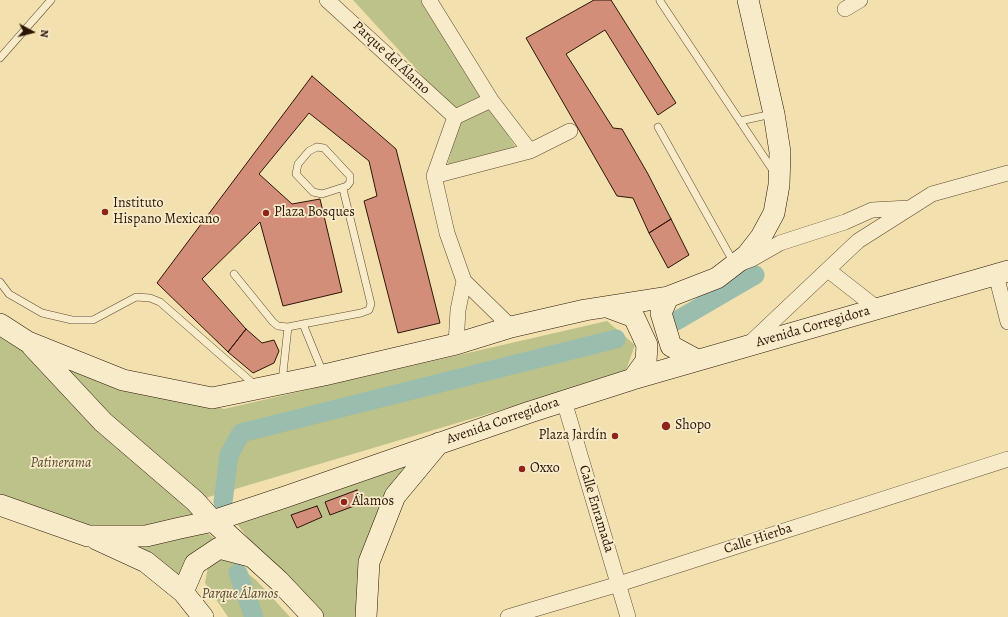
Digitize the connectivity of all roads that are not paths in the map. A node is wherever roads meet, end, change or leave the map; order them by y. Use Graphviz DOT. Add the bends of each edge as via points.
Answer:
graph roads {
  1 [pos="51,0"];
  2 [pos="327,0"];
  3 [pos="428,0"];
  4 [pos="748,0"];
  5 [pos="860,0"];
  6 [pos="660,1"];
  7 [pos="846,9"];
  8 [pos="0,58"];
  9 [pos="491,100"];
  10 [pos="774,114"];
  11 [pos="455,117"];
  12 [pos="740,121"];
  13 [pos="658,127"];
  14 [pos="570,131"];
  15 [pos="530,151"];
  16 [pos="1008,173"];
  17 [pos="434,176"];
  18 [pos="779,179"];
  19 [pos="342,189"];
  20 [pos="910,208"];
  21 [pos="735,264"];
  22 [pos="828,270"];
  23 [pos="1002,273"];
  24 [pos="234,274"];
  25 [pos="464,281"];
  26 [pos="0,282"];
  27 [pos="668,297"];
  28 [pos="605,306"];
  29 [pos="878,309"];
  30 [pos="1008,322"];
  31 [pos="0,324"];
  32 [pos="303,324"];
  33 [pos="288,327"];
  34 [pos="511,327"];
  35 [pos="28,342"];
  36 [pos="456,344"];
  37 [pos="748,345"];
  38 [pos="697,360"];
  39 [pos="324,375"];
  40 [pos="633,379"];
  41 [pos="282,384"];
  42 [pos="259,389"];
  43 [pos="564,401"];
  44 [pos="440,443"];
  45 [pos="1008,460"];
  46 [pos="0,505"];
  47 [pos="213,521"];
  48 [pos="88,536"];
  49 [pos="255,557"];
  50 [pos="619,584"];
  51 [pos="183,592"];
  52 [pos="203,617"];
  53 [pos="313,617"];
  54 [pos="366,617"];
  55 [pos="508,617"];
  56 [pos="628,617"];
  1 -- 8 [label="lane"];
  2 -- 11 [label="street, Parque del Álamo"];
  3 -- 9 [label="street"];
  4 -- 10 [label="main road"];
  5 -- 7 [label="street"];
  6 -- 12 [label="lane"];
  9 -- 11 [label="street"];
  9 -- 15 [label="street"];
  10 -- 12 [label="lane"];
  10 -- 18 [label="main road" via="780,152"];
  11 -- 17 [label="street"];
  12 -- 18 [label="lane"];
  13 -- 21 [label="lane"];
  14 -- 15 [label="street"];
  15 -- 17 [label="street"];
  16 -- 20 [label="street" via="932,194"];
  17 -- 25 [label="street" via="448,233"];
  18 -- 21 [label="main road" via="774,213 761,237 747,255"];
  19 -- 19 [label="lane" via="350,182 350,176 324,148 317,147 309,151 298,164 296,174 313,192 322,194"];
  19 -- 32 [label="lane" via="371,304 369,310 361,313"];
  20 -- 21 [label="street" via="872,210 845,222 780,243 752,259"];
  20 -- 22 [label="street" via="858,241"];
  21 -- 27 [label="main road" via="717,278"];
  22 -- 29 [label="street"];
  22 -- 37 [label="street"];
  23 -- 29 [label="main road, Avenida Corregidora"];
  23 -- 30 [label="street"];
  24 -- 33 [label="lane" via="272,322 278,326"];
  25 -- 34 [label="street"];
  25 -- 36 [label="street" via="458,310"];
  26 -- 42 [label="lane" via="9,294 42,313 72,320 93,320 136,297 160,302"];
  27 -- 28 [label="main road"];
  27 -- 38 [label="main road" via="661,313 671,346"];
  28 -- 34 [label="main road"];
  28 -- 40 [label="main road" via="634,317 647,345 646,360"];
  29 -- 37 [label="main road, Avenida Corregidora"];
  31 -- 35 [label="main road"];
  32 -- 33 [label="lane"];
  32 -- 39 [label="lane"];
  33 -- 41 [label="lane"];
  34 -- 36 [label="main road"];
  35 -- 42 [label="main road" via="123,380 212,398"];
  35 -- 47 [label="main road" via="103,422 195,501"];
  36 -- 39 [label="main road"];
  37 -- 38 [label="main road, Avenida Corregidora"];
  38 -- 40 [label="main road, Avenida Corregidora"];
  39 -- 41 [label="main road"];
  40 -- 43 [label="main road, Avenida Corregidora"];
  41 -- 42 [label="main road"];
  43 -- 44 [label="main road, Avenida Corregidora"];
  43 -- 50 [label="street, Calle Enramada"];
  44 -- 47 [label="main road, Avenida Corregidora"];
  44 -- 54 [label="main road" via="395,496 369,562"];
  45 -- 50 [label="street, Calle Hierba"];
  46 -- 48 [label="main road, Avenida Corregidora"];
  47 -- 48 [label="main road, Avenida Corregidora" via="146,536"];
  47 -- 49 [label="main road"];
  48 -- 51 [label="main road" via="146,562"];
  49 -- 51 [label="main road" via="219,548 195,564"];
  49 -- 53 [label="main road"];
  50 -- 55 [label="street, Calle Hierba"];
  50 -- 56 [label="street, Calle Enramada"];
  51 -- 52 [label="main road"];
}
